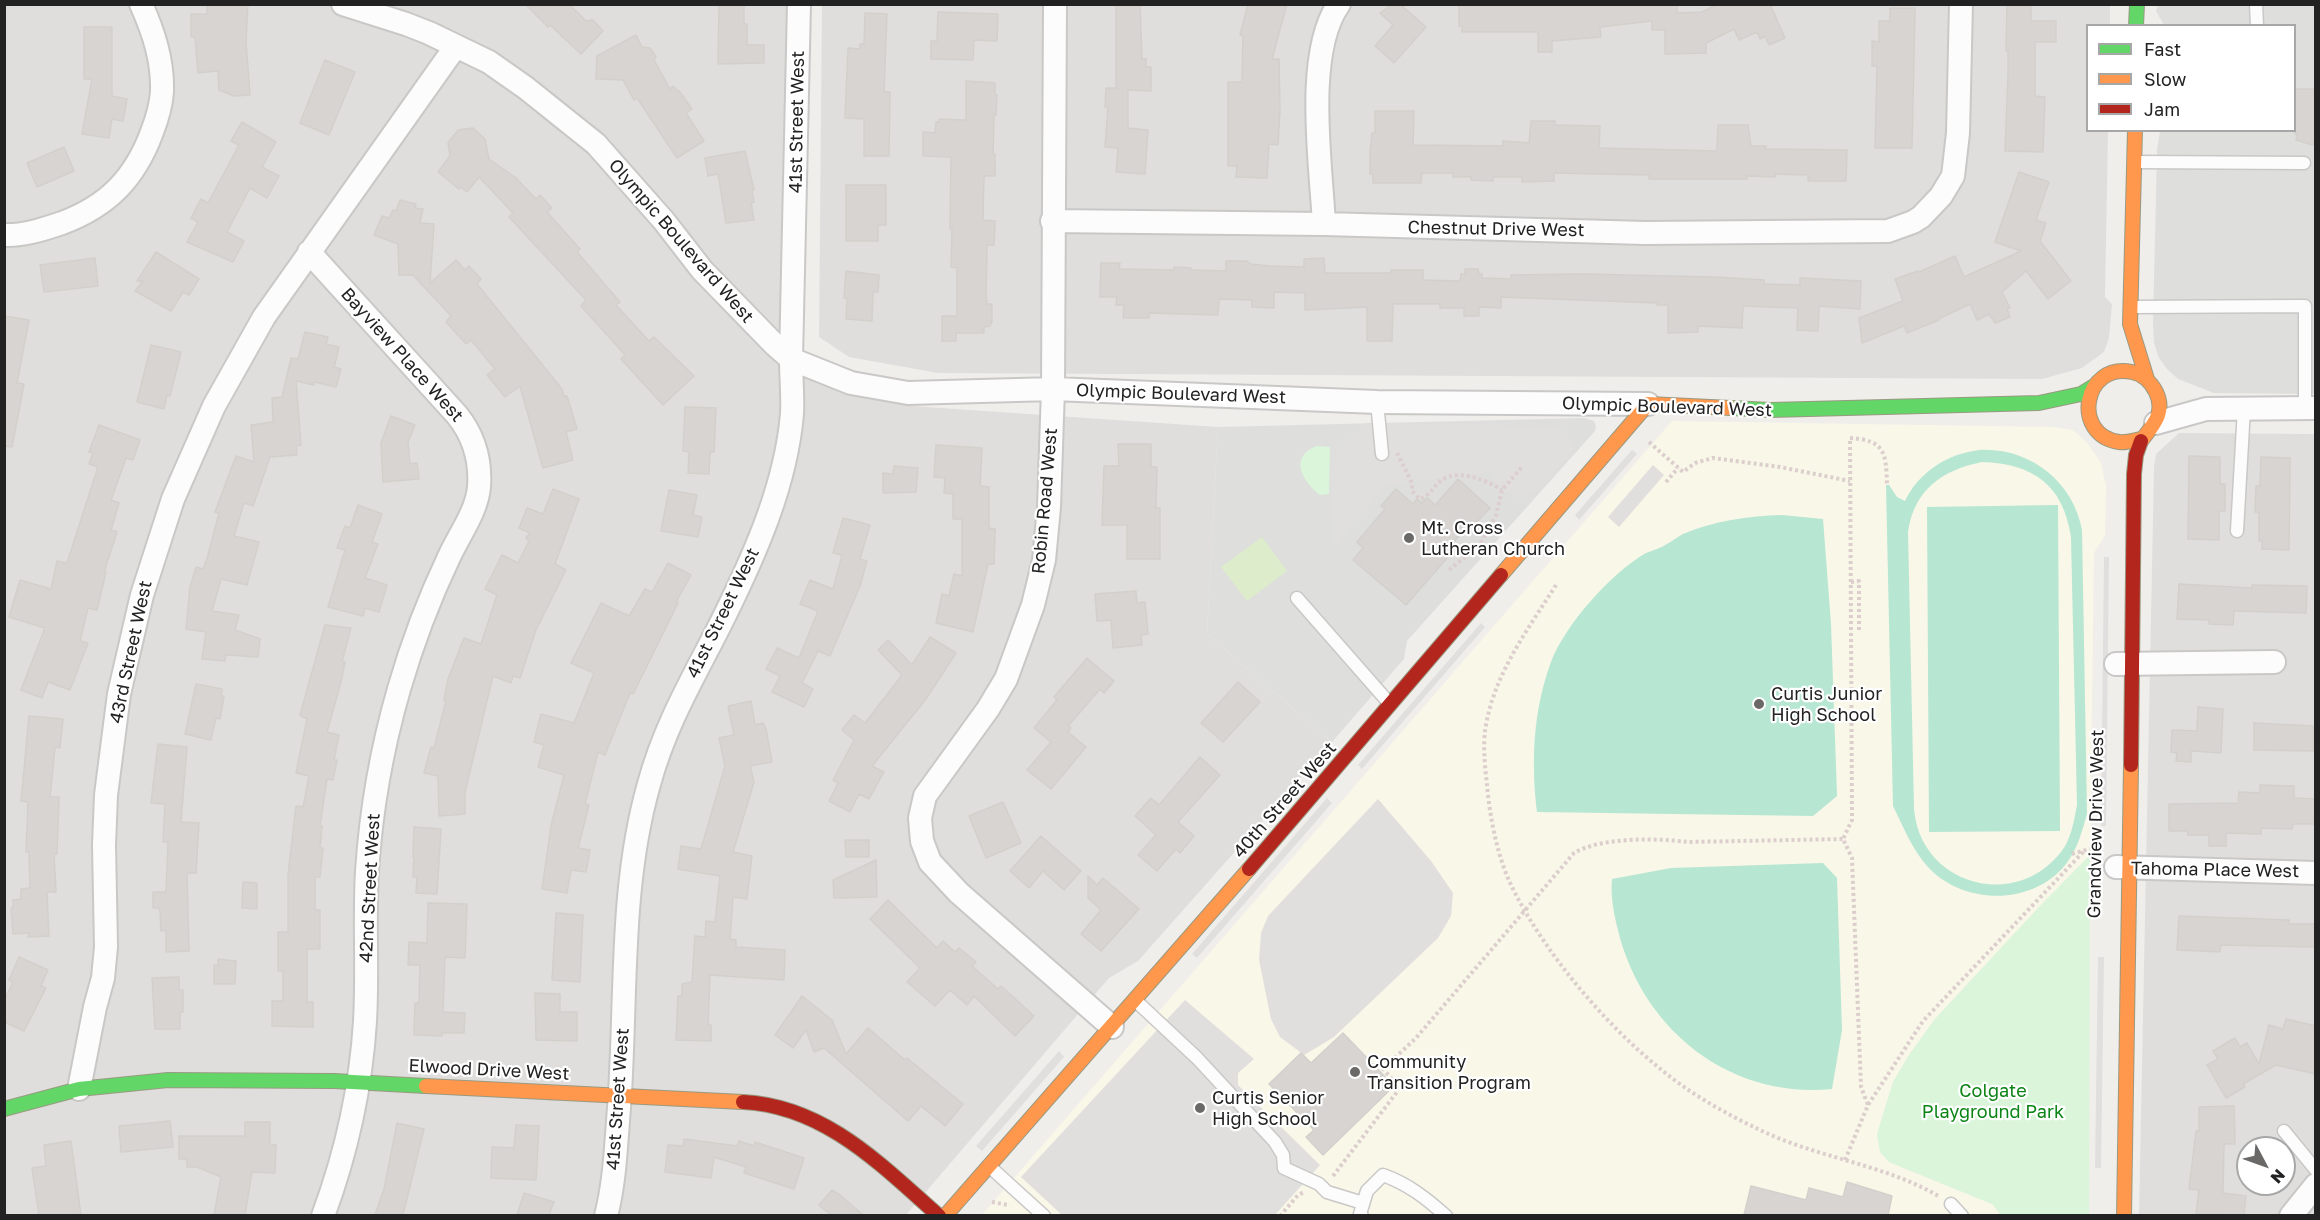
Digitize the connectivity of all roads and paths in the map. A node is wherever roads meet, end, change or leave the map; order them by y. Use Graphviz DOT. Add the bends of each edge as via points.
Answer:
graph roads {
  1 [pos="141,4"];
  2 [pos="342,4"];
  3 [pos="799,4"];
  4 [pos="1054,4"];
  5 [pos="1340,4"];
  6 [pos="1961,4"];
  7 [pos="2137,4"];
  8 [pos="2256,4"];
  9 [pos="2136,24"];
  10 [pos="2257,24"];
  11 [pos="456,46"];
  12 [pos="2135,132"];
  13 [pos="2134,162"];
  14 [pos="2304,163"];
  15 [pos="1052,221"];
  16 [pos="1324,224"];
  17 [pos="4,235"];
  18 [pos="309,252"];
  19 [pos="2130,307"];
  20 [pos="2130,324"];
  21 [pos="2121,342"];
  22 [pos="791,359"];
  23 [pos="2116,360"];
  24 [pos="2107,375"];
  25 [pos="2150,382"];
  26 [pos="2094,386"];
  27 [pos="1053,389"];
  28 [pos="1377,402"];
  29 [pos="2039,403"];
  30 [pos="1648,404"];
  31 [pos="2244,408"];
  32 [pos="2311,408"];
  33 [pos="2206,409"];
  34 [pos="2092,424"];
  35 [pos="2149,431"];
  36 [pos="2101,436"];
  37 [pos="1649,442"];
  38 [pos="1396,450"];
  39 [pos="1382,454"];
  40 [pos="2109,454"];
  41 [pos="480,466"];
  42 [pos="1522,467"];
  43 [pos="1678,468"];
  44 [pos="1850,481"];
  45 [pos="1666,482"];
  46 [pos="1887,485"];
  47 [pos="1502,490"];
  48 [pos="2120,492"];
  49 [pos="2237,531"];
  50 [pos="1479,546"];
  51 [pos="1485,550"];
  52 [pos="1449,570"];
  53 [pos="1851,582"];
  54 [pos="1556,585"];
  55 [pos="2119,593"];
  56 [pos="1297,598"];
  57 [pos="1859,631"];
  58 [pos="2274,662"];
  59 [pos="2121,664"];
  60 [pos="1391,705"];
  61 [pos="1843,839"];
  62 [pos="2096,847"];
  63 [pos="2085,850"];
  64 [pos="2072,854"];
  65 [pos="2118,867"];
  66 [pos="2316,873"];
  67 [pos="1524,909"];
  68 [pos="1135,1001"];
  69 [pos="1112,1027"];
  70 [pos="358,1082"];
  71 [pos="79,1089"];
  72 [pos="620,1095"];
  73 [pos="1868,1105"];
  74 [pos="4,1109"];
  75 [pos="2284,1131"];
  76 [pos="1845,1160"];
  77 [pos="989,1166"];
  78 [pos="2316,1170"];
  79 [pos="1333,1176"];
  80 [pos="2316,1185"];
  81 [pos="1307,1191"];
  82 [pos="1951,1204"];
  83 [pos="1363,1209"];
  84 [pos="322,1215"];
  85 [pos="606,1215"];
  86 [pos="939,1215"];
  87 [pos="945,1215"];
  88 [pos="1044,1215"];
  89 [pos="1280,1215"];
  90 [pos="1446,1215"];
  91 [pos="1962,1215"];
  92 [pos="2124,1215"];
  93 [pos="2291,1215"];
  1 -- 17 [label="street" via="154,33 162,93 146,148 126,182 84,215 39,231"];
  2 -- 11 [label="street, Olympic Boulevard West" via="406,24"];
  3 -- 22 [label="street, 41st Street West"];
  4 -- 15 [label="street, Robin Road West"];
  5 -- 16 [label="street" via="1325,30 1318,68"];
  6 -- 16 [label="street, Chestnut Drive West" via="1956,161 1949,185 1913,222 1888,231 1645,233"];
  7 -- 9 [label="street"];
  8 -- 10 [label="lane"];
  11 -- 18 [label="street"];
  11 -- 22 [label="street, Olympic Boulevard West" via="489,62 596,144 702,270"];
  12 -- 13 [label="street"];
  13 -- 14 [label="lane"];
  13 -- 19 [label="street"];
  15 -- 16 [label="street, Chestnut Drive West"];
  15 -- 27 [label="street, Robin Road West"];
  18 -- 41 [label="street, Bayview Place West" via="466,426"];
  18 -- 71 [label="street, 43rd Street West" via="264,318 214,406 173,499 142,595 129,644 112,744 104,845 106,947"];
  19 -- 20 [label="street"];
  19 -- 32 [label="lane" via="2305,306"];
  20 -- 21 [label="street"];
  20 -- 25 [label="street"];
  22 -- 27 [label="street, Olympic Boulevard West" via="851,383 908,393"];
  22 -- 72 [label="street, 41st Street West" via="792,413 772,504 725,615 672,716 639,824 625,929"];
  23 -- 24 [label="street"];
  24 -- 25 [label="street" via="2128,371"];
  24 -- 26 [label="street"];
  25 -- 33 [label="street" via="2184,403"];
  25 -- 35 [label="street" via="2159,397 2160,410"];
  26 -- 29 [label="street, Olympic Boulevard West" via="2081,394"];
  26 -- 34 [label="street" via="2088,398"];
  27 -- 28 [label="street, Olympic Boulevard West"];
  27 -- 69 [label="street, Robin Road West" via="1044,560 1033,605 1006,679 924,796 920,818 922,841 930,862 959,893"];
  28 -- 30 [label="street, Olympic Boulevard West"];
  28 -- 39 [label="lane"];
  29 -- 30 [label="street, Olympic Boulevard West" via="1770,410"];
  29 -- 34 [label="street, Olympic Boulevard West"];
  30 -- 60 [label="street, 40th Street West"];
  31 -- 32 [label="street"];
  31 -- 33 [label="street"];
  31 -- 49 [label="lane"];
  33 -- 35 [label="street"];
  34 -- 36 [label="street"];
  35 -- 36 [label="street" via="2128,443"];
  35 -- 59 [label="street, Grandview Drive West" via="2136,454"];
  36 -- 40 [label="street"];
  37 -- 43 [label="path"];
  38 -- 47 [label="path" via="1413,483 1412,491 1420,499 1428,496 1443,478 1463,475"];
  41 -- 70 [label="street, 42nd Street West" via="473,510 430,600 410,654 378,778 367,870 365,1023"];
  42 -- 47 [label="path"];
  43 -- 44 [label="path" via="1685,472 1707,459 1734,459"];
  43 -- 45 [label="path"];
  44 -- 46 [label="path" via="1850,439 1865,439 1882,449"];
  44 -- 53 [label="path"];
  47 -- 50 [label="path" via="1496,515"];
  48 -- 55 [label="street"];
  50 -- 51 [label="path"];
  50 -- 52 [label="path"];
  53 -- 57 [label="path" via="1859,581"];
  53 -- 61 [label="path" via="1852,820"];
  54 -- 67 [label="path" via="1518,642 1493,696 1485,732 1489,808 1500,854"];
  56 -- 60 [label="lane"];
  58 -- 59 [label="street"];
  59 -- 65 [label="street, Grandview Drive West"];
  60 -- 68 [label="street, 40th Street West"];
  61 -- 67 [label="path" via="1593,844 1566,860"];
  61 -- 73 [label="path" via="1852,858 1861,1088"];
  62 -- 63 [label="path"];
  63 -- 64 [label="path"];
  63 -- 73 [label="path" via="1923,1021"];
  65 -- 66 [label="street, Tahoma Place West"];
  65 -- 92 [label="street, Grandview Drive West"];
  67 -- 76 [label="path" via="1558,961 1590,1000 1626,1038 1687,1090 1790,1144"];
  67 -- 79 [label="path" via="1416,1038 1383,1069 1397,1085 1396,1092"];
  68 -- 69 [label="street, 40th Street West"];
  68 -- 83 [label="lane" via="1197,1058 1275,1142 1283,1155 1284,1168"];
  69 -- 77 [label="street, 40th Street West"];
  70 -- 71 [label="street, Elwood Drive West" via="168,1080"];
  70 -- 72 [label="street, Elwood Drive West"];
  70 -- 84 [label="street, 42nd Street West" via="341,1160"];
  71 -- 74 [label="street, Elwood Drive West"];
  72 -- 85 [label="street, 41st Street West"];
  72 -- 86 [label="street, Elwood Drive West" via="759,1103 803,1113 855,1142"];
  73 -- 76 [label="path"];
  75 -- 78 [label="lane"];
  76 -- 82 [label="path" via="1914,1185"];
  77 -- 87 [label="street, 40th Street West"];
  77 -- 88 [label="lane"];
  80 -- 93 [label="street"];
  81 -- 89 [label="path"];
  82 -- 91 [label="lane"];
  83 -- 90 [label="lane" via="1367,1191 1383,1175 1403,1182"];
}
